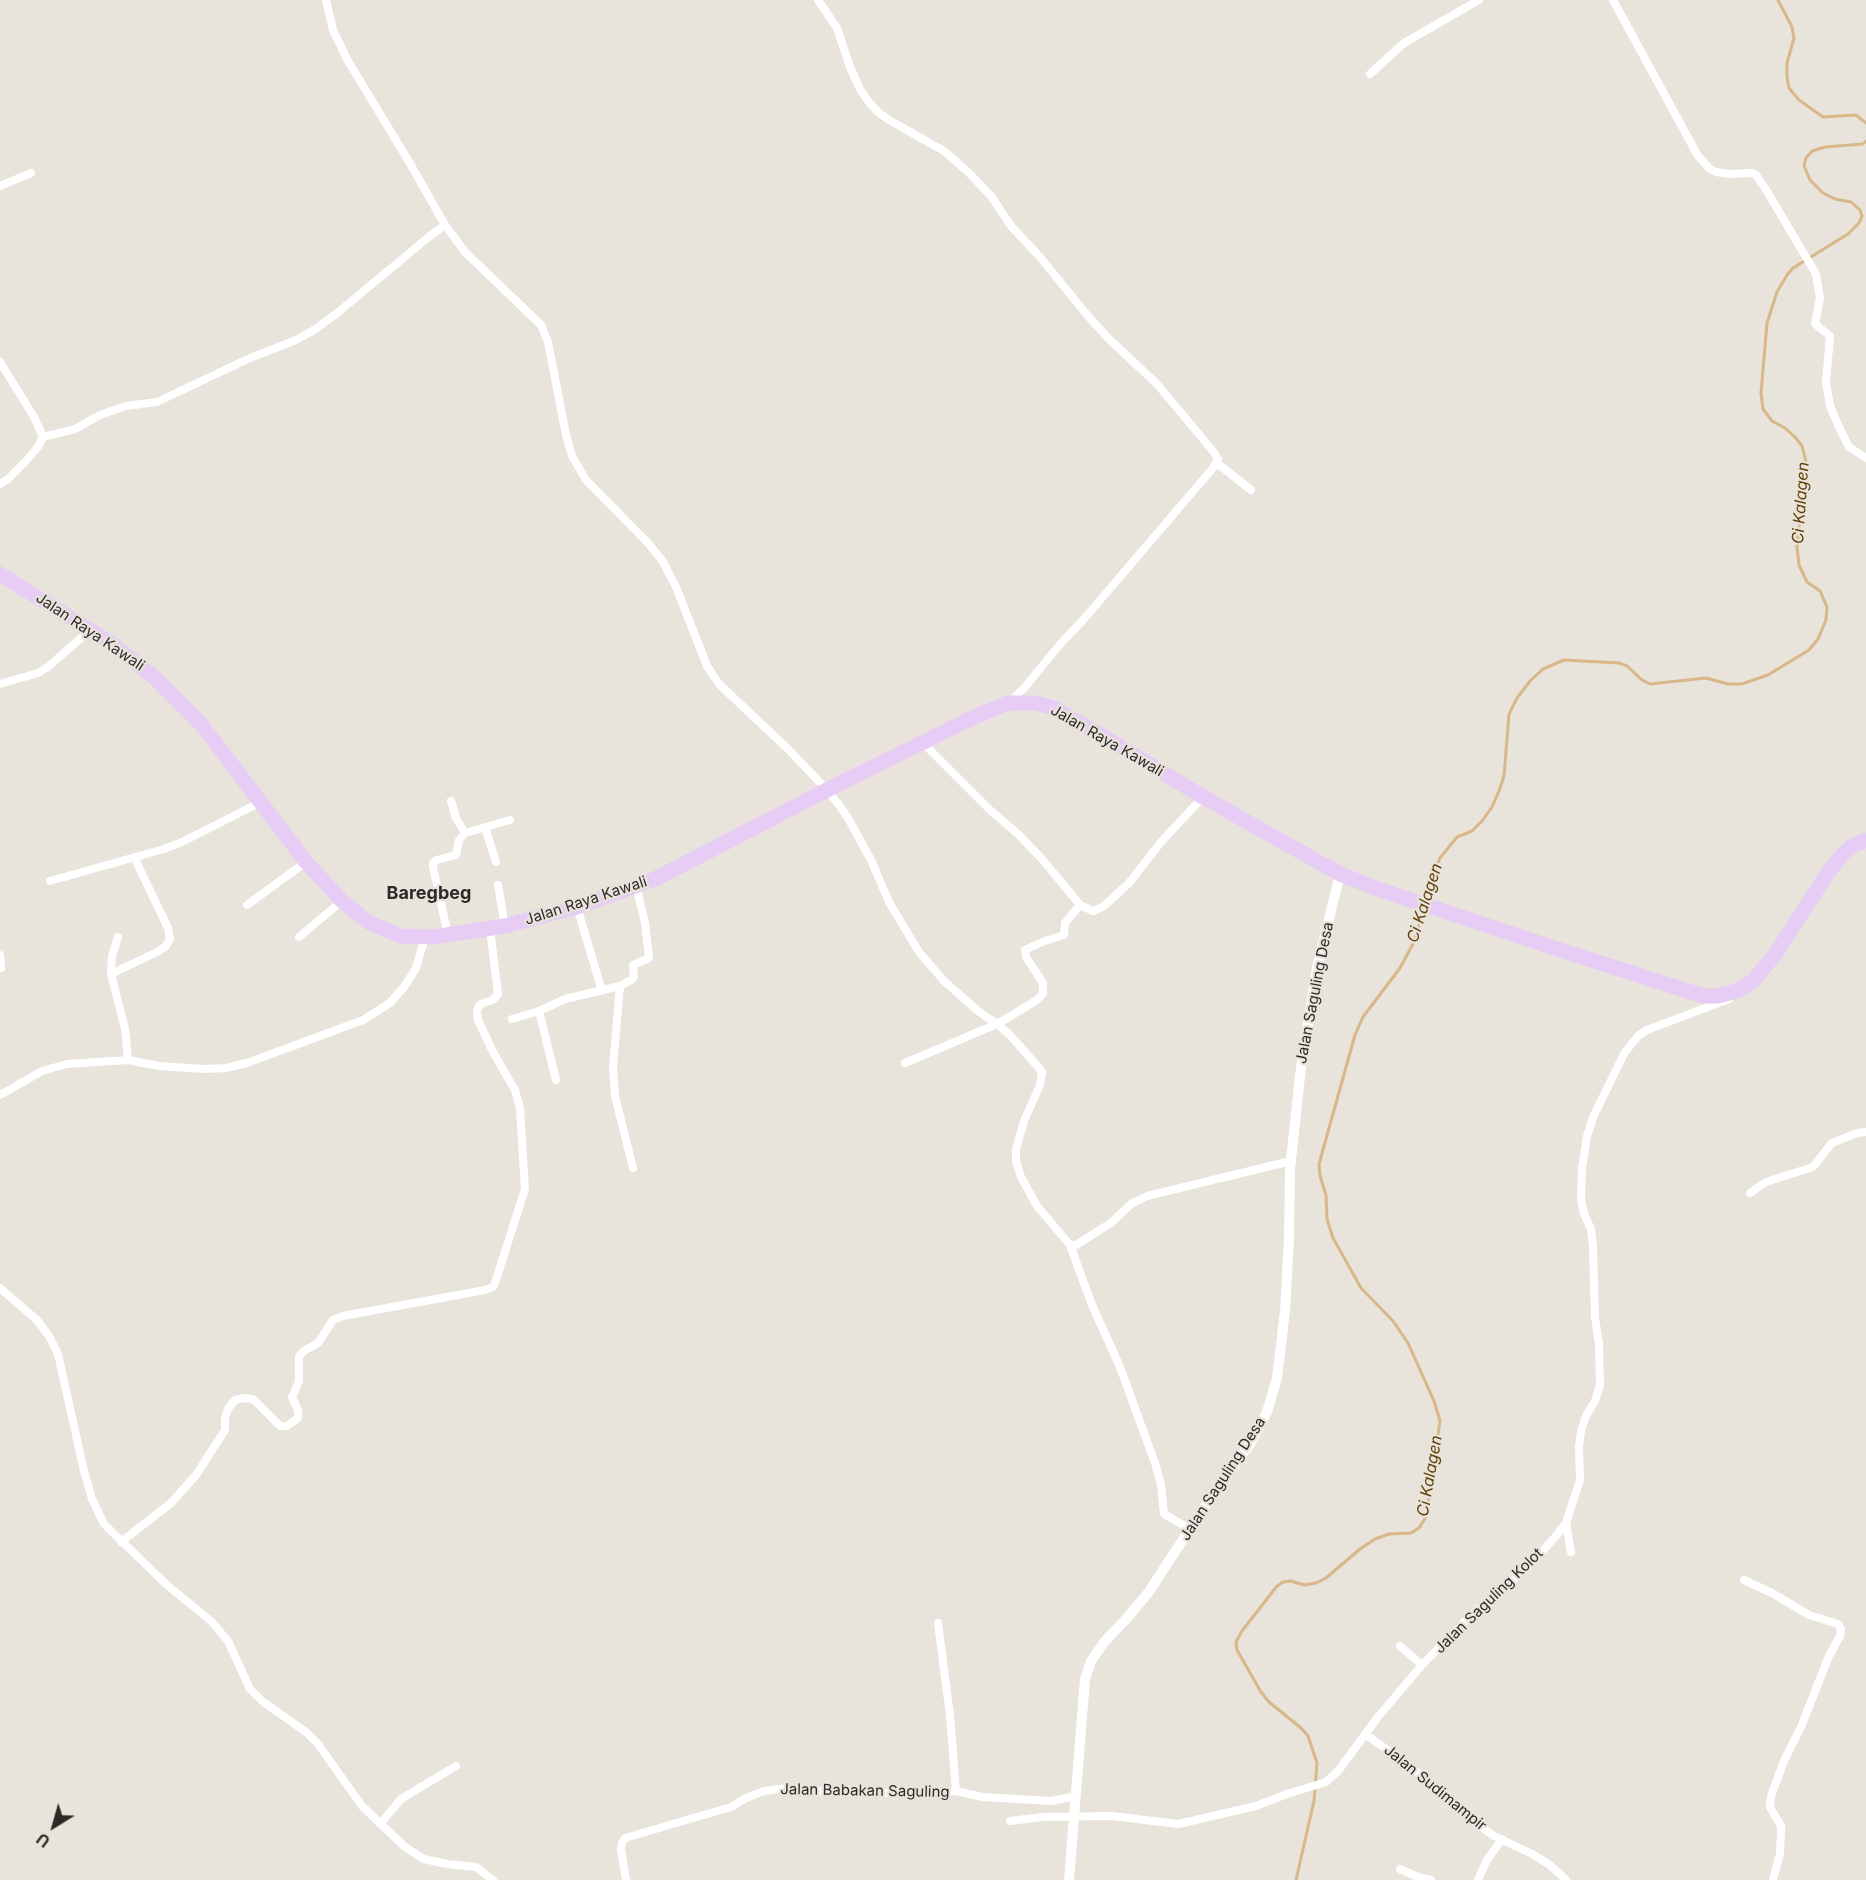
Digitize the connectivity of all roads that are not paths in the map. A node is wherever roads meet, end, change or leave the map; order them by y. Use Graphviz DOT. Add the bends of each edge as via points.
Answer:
graph roads {
  1 [pos="326,0"];
  2 [pos="818,0"];
  3 [pos="1479,0"];
  4 [pos="1613,0"];
  5 [pos="1370,74"];
  6 [pos="31,173"];
  7 [pos="0,186"];
  8 [pos="445,225"];
  9 [pos="0,362"];
  10 [pos="43,437"];
  11 [pos="1866,458"];
  12 [pos="1217,463"];
  13 [pos="0,484"];
  14 [pos="1251,490"];
  15 [pos="0,574"];
  16 [pos="90,630"];
  17 [pos="0,684"];
  18 [pos="1008,703"];
  19 [pos="923,743"];
  20 [pos="827,790"];
  21 [pos="1203,797"];
  22 [pos="451,801"];
  23 [pos="261,802"];
  24 [pos="510,820"];
  25 [pos="485,827"];
  26 [pos="465,833"];
  27 [pos="1866,840"];
  28 [pos="134,857"];
  29 [pos="306,862"];
  30 [pos="496,862"];
  31 [pos="1340,874"];
  32 [pos="50,881"];
  33 [pos="498,885"];
  34 [pos="636,886"];
  35 [pos="342,901"];
  36 [pos="247,904"];
  37 [pos="1080,905"];
  38 [pos="577,908"];
  39 [pos="498,927"];
  40 [pos="448,935"];
  41 [pos="299,937"];
  42 [pos="425,937"];
  43 [pos="118,938"];
  44 [pos="0,955"];
  45 [pos="2,968"];
  46 [pos="111,974"];
  47 [pos="1753,981"];
  48 [pos="620,986"];
  49 [pos="602,991"];
  50 [pos="539,1011"];
  51 [pos="513,1019"];
  52 [pos="997,1024"];
  53 [pos="128,1060"];
  54 [pos="905,1063"];
  55 [pos="556,1080"];
  56 [pos="0,1095"];
  57 [pos="1866,1132"];
  58 [pos="1291,1161"];
  59 [pos="633,1168"];
  60 [pos="1750,1193"];
  61 [pos="1070,1245"];
  62 [pos="0,1288"];
  63 [pos="1566,1523"];
  64 [pos="1190,1528"];
  65 [pos="121,1542"];
  66 [pos="1571,1552"];
  67 [pos="1744,1580"];
  68 [pos="938,1623"];
  69 [pos="1400,1646"];
  70 [pos="1422,1665"];
  71 [pos="1365,1734"];
  72 [pos="456,1766"];
  73 [pos="956,1791"];
  74 [pos="1076,1796"];
  75 [pos="1073,1816"];
  76 [pos="1010,1821"];
  77 [pos="380,1824"];
  78 [pos="1502,1839"];
  79 [pos="1400,1869"];
  80 [pos="1561,1878"];
  81 [pos="493,1880"];
  82 [pos="626,1880"];
  83 [pos="1069,1880"];
  84 [pos="1431,1880"];
  85 [pos="1478,1880"];
  86 [pos="1773,1880"];
  1 -- 8 [label="street" via="333,30 348,61"];
  2 -- 12 [label="street" via="837,28 850,67 868,101 889,120 944,151 969,173 1088,316 1157,384 1214,451"];
  3 -- 5 [label="street" via="1404,43"];
  4 -- 11 [label="street" via="1698,156 1716,172 1756,175 1816,274 1820,298 1815,324 1830,336 1826,381 1830,406 1849,447"];
  6 -- 7 [label="street"];
  8 -- 10 [label="street" via="336,314 296,340 157,402 126,406 75,429"];
  8 -- 20 [label="street" via="465,252 541,325 549,342 572,456 586,480 662,560 707,666 719,684"];
  9 -- 10 [label="street"];
  10 -- 13 [label="street" via="26,462"];
  12 -- 14 [label="street"];
  12 -- 18 [label="street"];
  15 -- 16 [label="highway, Jalan Raya Kawali"];
  16 -- 17 [label="street" via="38,673"];
  16 -- 23 [label="highway, Jalan Raya Kawali" via="154,677 201,724"];
  18 -- 19 [label="highway, Jalan Raya Kawali"];
  18 -- 21 [label="highway, Jalan Raya Kawali" via="1054,708"];
  19 -- 20 [label="highway, Jalan Raya Kawali"];
  19 -- 37 [label="street" via="1018,834"];
  20 -- 34 [label="highway, Jalan Raya Kawali"];
  20 -- 52 [label="street" via="848,818 889,902 919,952 944,981"];
  21 -- 31 [label="highway, Jalan Raya Kawali"];
  21 -- 37 [label="street" via="1113,899 1093,910"];
  22 -- 26 [label="street"];
  23 -- 28 [label="street" via="182,842"];
  23 -- 29 [label="highway, Jalan Raya Kawali"];
  24 -- 25 [label="street"];
  25 -- 26 [label="street"];
  25 -- 30 [label="street"];
  26 -- 40 [label="street" via="456,855 437,860 433,867"];
  27 -- 47 [label="highway" via="1852,846 1829,871 1776,953"];
  28 -- 32 [label="street"];
  28 -- 46 [label="street" via="170,939 159,951"];
  29 -- 35 [label="highway, Jalan Raya Kawali"];
  29 -- 36 [label="street"];
  31 -- 47 [label="highway, Jalan Raya Kawali" via="1703,996 1730,993"];
  31 -- 58 [label="street, Jalan Saguling Desa" via="1317,968 1300,1067"];
  33 -- 39 [label="street"];
  34 -- 38 [label="highway, Jalan Raya Kawali"];
  34 -- 48 [label="street" via="649,958 634,964 634,977"];
  35 -- 41 [label="street"];
  35 -- 42 [label="highway, Jalan Raya Kawali" via="368,922 400,936"];
  37 -- 52 [label="street" via="1065,923 1064,935 1025,950 1043,983 1041,996"];
  38 -- 39 [label="highway, Jalan Raya Kawali"];
  38 -- 49 [label="street"];
  39 -- 40 [label="highway, Jalan Raya Kawali"];
  39 -- 65 [label="street" via="498,994 477,1011 520,1108 525,1189 493,1287 333,1320 318,1343 299,1356 299,1381 292,1397 298,1418 280,1426 253,1399 235,1400 225,1418 225,1430 196,1475 171,1503"];
  40 -- 42 [label="highway, Jalan Raya Kawali"];
  42 -- 53 [label="street" via="416,968 404,987 390,1003 363,1020 247,1064 225,1068 159,1066"];
  43 -- 46 [label="street"];
  44 -- 45 [label="street"];
  46 -- 53 [label="street" via="125,1029"];
  47 -- 63 [label="street, Jalan Saguling Kolot" via="1726,1001 1639,1035 1625,1052 1594,1115 1584,1151 1581,1199 1593,1247 1600,1385 1581,1431 1580,1480"];
  48 -- 49 [label="street"];
  48 -- 59 [label="street" via="613,1067 615,1096"];
  49 -- 50 [label="street" via="565,999"];
  50 -- 51 [label="street"];
  50 -- 55 [label="street"];
  52 -- 54 [label="street"];
  52 -- 61 [label="street" via="1042,1073 1024,1121 1016,1161 1037,1206"];
  53 -- 56 [label="street" via="67,1064 42,1071"];
  57 -- 60 [label="street" via="1832,1143 1813,1167 1766,1182"];
  58 -- 61 [label="street" via="1147,1196 1131,1204 1111,1223"];
  58 -- 64 [label="street, Jalan Saguling Desa" via="1289,1249 1277,1378 1267,1412 1250,1444"];
  61 -- 64 [label="street" via="1155,1463 1163,1512"];
  62 -- 65 [label="street" via="37,1320 58,1354 92,1499 104,1524"];
  63 -- 66 [label="street"];
  63 -- 70 [label="street, Jalan Saguling Kolot" via="1527,1568 1471,1615"];
  64 -- 74 [label="street, Jalan Saguling Desa" via="1148,1593 1091,1660 1084,1679"];
  65 -- 77 [label="street" via="211,1621 228,1641 250,1689 318,1744 362,1806"];
  67 -- 86 [label="street" via="1809,1615 1838,1624 1841,1629 1771,1796 1770,1807 1781,1826 1780,1854"];
  68 -- 73 [label="street"];
  69 -- 70 [label="street"];
  70 -- 71 [label="street, Jalan Saguling Kolot"];
  71 -- 75 [label="street, Jalan Saguling Kolot" via="1326,1782 1256,1806 1178,1824"];
  71 -- 78 [label="street, Jalan Sudimampir" via="1414,1769 1457,1809"];
  72 -- 77 [label="street" via="401,1799"];
  73 -- 74 [label="street, Jalan Babakan Saguling" via="1023,1800"];
  73 -- 82 [label="street, Jalan Babakan Saguling" via="764,1791 731,1807 625,1838 621,1849"];
  74 -- 75 [label="street, Jalan Saguling Desa"];
  75 -- 76 [label="street, Jalan Saguling Kolot"];
  75 -- 83 [label="street, Jalan Saguling Desa"];
  77 -- 81 [label="street" via="424,1858 476,1867"];
  78 -- 80 [label="street, Jalan Sudimampir" via="1532,1854"];
  78 -- 85 [label="street"];
  79 -- 84 [label="street"];
}
